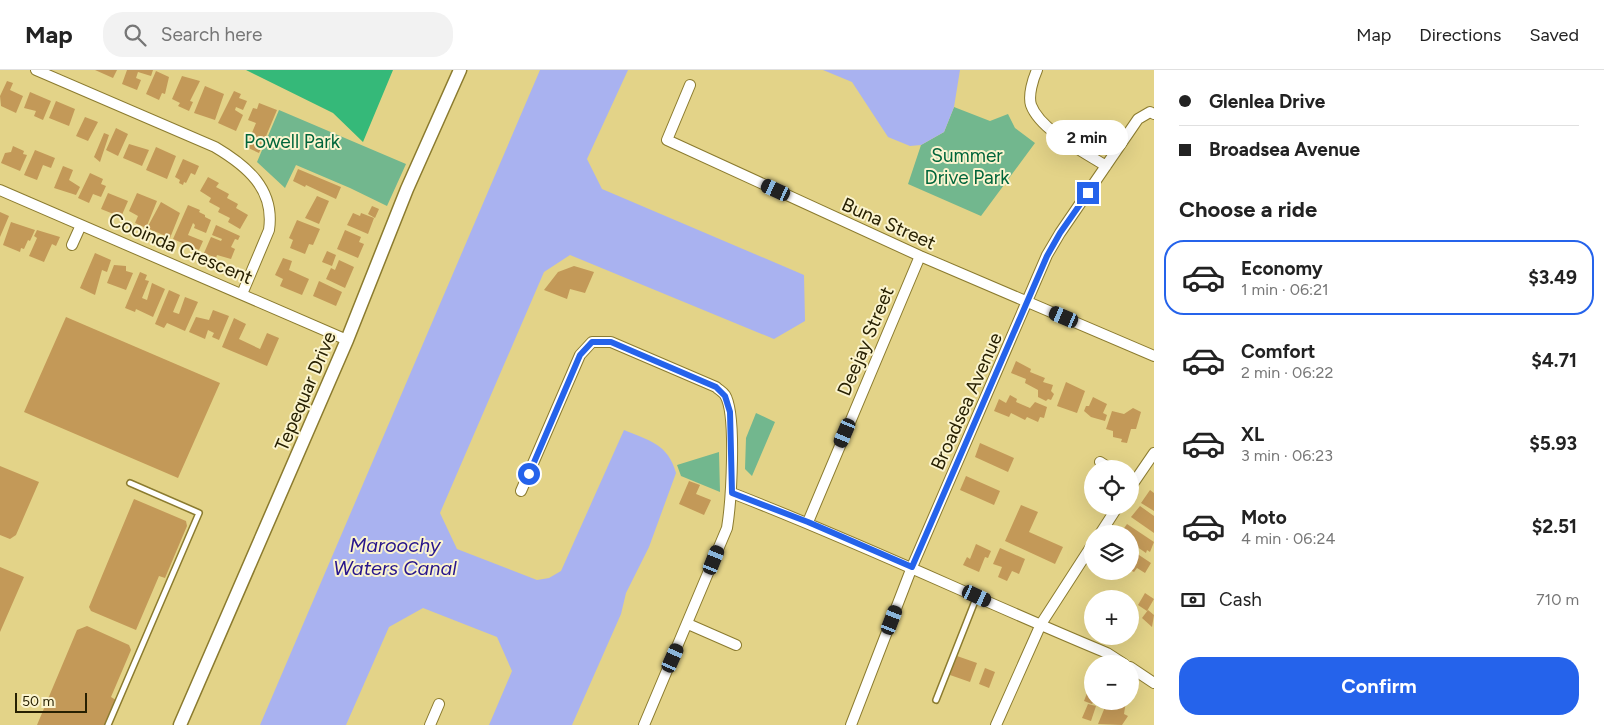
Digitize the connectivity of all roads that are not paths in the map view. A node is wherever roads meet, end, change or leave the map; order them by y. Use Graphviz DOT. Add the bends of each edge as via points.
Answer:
graph roads {
  1 [pos="36,70"];
  2 [pos="460,70"];
  3 [pos="1037,70"];
  4 [pos="690,85"];
  5 [pos="1152,112"];
  6 [pos="1106,166"];
  7 [pos="0,190"];
  8 [pos="81,225"];
  9 [pos="72,245"];
  10 [pos="920,256"];
  11 [pos="242,294"];
  12 [pos="1028,302"];
  13 [pos="347,340"];
  14 [pos="1154,356"];
  15 [pos="1154,453"];
  16 [pos="1139,473"];
  17 [pos="130,483"];
  18 [pos="521,491"];
  19 [pos="732,493"];
  20 [pos="808,522"];
  21 [pos="1084,557"];
  22 [pos="912,567"];
  23 [pos="977,596"];
  24 [pos="688,624"];
  25 [pos="1041,624"];
  26 [pos="736,645"];
  27 [pos="1110,655"];
  28 [pos="1139,674"];
  29 [pos="1154,683"];
  30 [pos="936,700"];
  31 [pos="439,704"];
  32 [pos="108,725"];
  33 [pos="180,725"];
  34 [pos="430,725"];
  35 [pos="644,725"];
  36 [pos="851,725"];
  37 [pos="996,725"];
  1 -- 11 [label="street" via="215,148 253,177 271,207 271,219"];
  2 -- 13 [label="street, Tepequar Drive" via="407,189"];
  3 -- 6 [label="street" via="1032,80 1030,103 1039,120"];
  4 -- 10 [label="street, Buna Street" via="667,140"];
  5 -- 6 [label="street, Broadsea Avenue" via="1138,119"];
  6 -- 12 [label="street, Broadsea Avenue" via="1060,233"];
  7 -- 8 [label="street, Cooinda Crescent"];
  8 -- 9 [label="street"];
  8 -- 11 [label="street, Cooinda Crescent"];
  10 -- 12 [label="street, Buna Street"];
  10 -- 20 [label="street, Deejay Street"];
  11 -- 13 [label="street, Cooinda Crescent"];
  12 -- 14 [label="street, Buna Street"];
  12 -- 22 [label="street, Broadsea Avenue"];
  13 -- 33 [label="street, Tepequar Drive"];
  15 -- 16 [label="street"];
  17 -- 32 [label="lane" via="199,513"];
  18 -- 19 [label="street" via="580,355 592,342 611,342 716,387 725,396 730,412"];
  19 -- 20 [label="street"];
  19 -- 24 [label="street" via="727,528"];
  20 -- 22 [label="street"];
  21 -- 25 [label="street"];
  22 -- 23 [label="street"];
  22 -- 36 [label="street, Broadsea Avenue"];
  23 -- 25 [label="street"];
  23 -- 30 [label="lane"];
  24 -- 26 [label="street"];
  24 -- 35 [label="street"];
  25 -- 27 [label="street"];
  25 -- 37 [label="street"];
  28 -- 29 [label="street"];
  31 -- 34 [label="street"];
}
